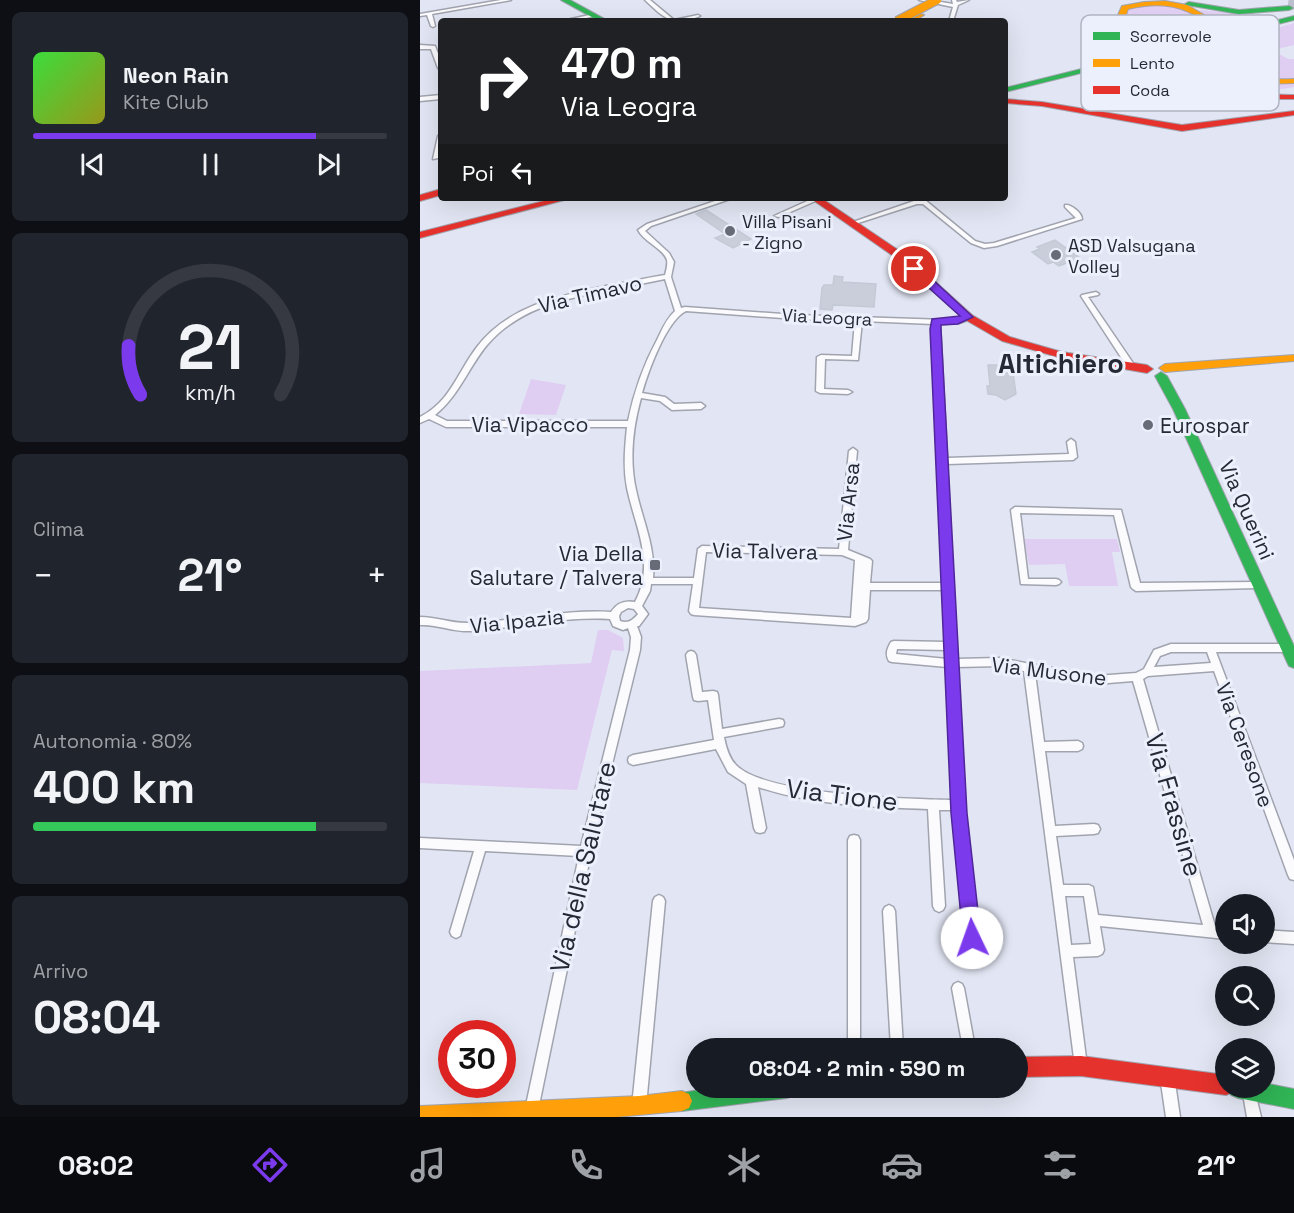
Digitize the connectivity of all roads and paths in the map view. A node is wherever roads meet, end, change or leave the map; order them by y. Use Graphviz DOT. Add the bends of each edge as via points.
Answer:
graph roads {
  1 [pos="509,0"];
  2 [pos="565,0"];
  3 [pos="647,0"];
  4 [pos="921,0"];
  5 [pos="931,0"];
  6 [pos="937,0"];
  7 [pos="967,0"];
  8 [pos="1138,0"];
  9 [pos="1170,0"];
  10 [pos="1247,0"];
  11 [pos="1263,0"];
  12 [pos="952,2"];
  13 [pos="1289,7"];
  14 [pos="429,14"];
  15 [pos="420,15"];
  16 [pos="1114,15"];
  17 [pos="1122,15"];
  18 [pos="1201,15"];
  19 [pos="1259,15"];
  20 [pos="698,16"];
  21 [pos="599,18"];
  22 [pos="670,18"];
  23 [pos="688,18"];
  24 [pos="901,18"];
  25 [pos="902,18"];
  26 [pos="915,18"];
  27 [pos="951,18"];
  28 [pos="1294,18"];
  29 [pos="1279,22"];
  30 [pos="433,26"];
  31 [pos="438,44"];
  32 [pos="429,46"];
  33 [pos="420,47"];
  34 [pos="438,60"];
  35 [pos="1081,63"];
  36 [pos="1081,71"];
  37 [pos="1008,81"];
  38 [pos="1294,81"];
  39 [pos="1279,82"];
  40 [pos="1008,89"];
  41 [pos="1294,89"];
  42 [pos="1279,91"];
  43 [pos="438,97"];
  44 [pos="420,99"];
  45 [pos="1008,101"];
  46 [pos="1081,111"];
  47 [pos="1083,111"];
  48 [pos="1294,112"];
  49 [pos="438,147"];
  50 [pos="435,158"];
  51 [pos="438,193"];
  52 [pos="420,198"];
  53 [pos="438,199"];
  54 [pos="518,201"];
  55 [pos="555,201"];
  56 [pos="721,201"];
  57 [pos="811,201"];
  58 [pos="819,201"];
  59 [pos="420,203"];
  60 [pos="1067,206"];
  61 [pos="777,216"];
  62 [pos="853,223"];
  63 [pos="420,225"];
  64 [pos="420,235"];
  65 [pos="668,278"];
  66 [pos="1096,294"];
  67 [pos="682,310"];
  68 [pos="968,317"];
  69 [pos="859,319"];
  70 [pos="936,321"];
  71 [pos="1294,358"];
  72 [pos="1131,366"];
  73 [pos="1163,372"];
  74 [pos="849,392"];
  75 [pos="638,395"];
  76 [pos="701,406"];
  77 [pos="430,416"];
  78 [pos="420,420"];
  79 [pos="633,424"];
  80 [pos="1071,442"];
  81 [pos="853,451"];
  82 [pos="944,460"];
  83 [pos="843,552"];
  84 [pos="860,558"];
  85 [pos="649,581"];
  86 [pos="696,581"];
  87 [pos="1056,582"];
  88 [pos="1257,585"];
  89 [pos="867,586"];
  90 [pos="948,586"];
  91 [pos="637,606"];
  92 [pos="614,616"];
  93 [pos="420,621"];
  94 [pos="855,622"];
  95 [pos="632,626"];
  96 [pos="950,646"];
  97 [pos="1210,648"];
  98 [pos="1287,648"];
  99 [pos="692,655"];
  100 [pos="1294,662"];
  101 [pos="950,663"];
  102 [pos="1216,667"];
  103 [pos="1029,668"];
  104 [pos="1142,675"];
  105 [pos="778,723"];
  106 [pos="719,739"];
  107 [pos="1078,746"];
  108 [pos="1039,747"];
  109 [pos="633,760"];
  110 [pos="751,780"];
  111 [pos="933,805"];
  112 [pos="959,805"];
  113 [pos="760,828"];
  114 [pos="1094,829"];
  115 [pos="1050,831"];
  116 [pos="854,840"];
  117 [pos="420,843"];
  118 [pos="481,845"];
  119 [pos="585,851"];
  120 [pos="1294,875"];
  121 [pos="1059,890"];
  122 [pos="659,900"];
  123 [pos="939,906"];
  124 [pos="889,911"];
  125 [pos="1094,920"];
  126 [pos="456,932"];
  127 [pos="1211,932"];
  128 [pos="1215,932"];
  129 [pos="1275,937"];
  130 [pos="972,938"];
  131 [pos="1294,938"];
  132 [pos="1066,951"];
  133 [pos="958,988"];
  134 [pos="854,1038"];
  135 [pos="896,1038"];
  136 [pos="967,1038"];
  137 [pos="1081,1066"];
  138 [pos="1028,1067"];
  139 [pos="1167,1076"];
  140 [pos="1215,1083"];
  141 [pos="1275,1095"];
  142 [pos="705,1098"];
  143 [pos="1247,1098"];
  144 [pos="1294,1099"];
  145 [pos="639,1106"];
  146 [pos="532,1110"];
  147 [pos="420,1116"];
  148 [pos="1173,1117"];
  149 [pos="1254,1117"];
  1 -- 14 [label="street"];
  2 -- 21 [label="main road"];
  3 -- 22 [label="street"];
  4 -- 12 [label="street"];
  5 -- 24 [label="main road, bridge"];
  6 -- 25 [label="main road, bridge"];
  7 -- 12 [label="street"];
  8 -- 16 [label="main road" via="1120,6"];
  9 -- 13 [label="main road" via="1236,12"];
  10 -- 13 [label="main road"];
  11 -- 13 [label="main road"];
  12 -- 26 [label="main road"];
  12 -- 27 [label="street"];
  13 -- 19 [label="main road"];
  14 -- 15 [label="street"];
  14 -- 30 [label="street"];
  17 -- 18 [label="main road" via="1125,8 1140,2 1167,2 1194,9"];
  20 -- 23 [label="street"];
  28 -- 29 [label="main road"];
  31 -- 32 [label="street"];
  32 -- 33 [label="street"];
  32 -- 34 [label="street"];
  35 -- 37 [label="main road"];
  36 -- 40 [label="main road"];
  38 -- 39 [label="main road"];
  41 -- 42 [label="main road"];
  43 -- 44 [label="street"];
  45 -- 46 [label="main road"];
  47 -- 48 [label="main road" via="1182,128"];
  49 -- 50 [label="street"];
  51 -- 52 [label="main road"];
  53 -- 59 [label="main road"];
  54 -- 63 [label="main road"];
  55 -- 64 [label="main road"];
  56 -- 65 [label="street" via="641,230 667,254 671,262"];
  57 -- 61 [label="street"];
  58 -- 62 [label="main road"];
  60 -- 62 [label="street" via="1079,219 990,246 973,242 925,202"];
  62 -- 68 [label="main road" via="903,258"];
  65 -- 67 [label="street"];
  65 -- 77 [label="street, Via Timavo" via="566,296 530,308 489,339 448,402"];
  66 -- 72 [label="street" via="1084,296"];
  67 -- 69 [label="street, Via Leogra"];
  67 -- 75 [label="street, Via della Salutare" via="652,353"];
  68 -- 70 [label="street, Via Leogra"];
  68 -- 72 [label="main road" via="1026,346"];
  69 -- 70 [label="street, Via Leogra"];
  69 -- 74 [label="street" via="855,358 820,357 820,391"];
  70 -- 82 [label="street"];
  71 -- 73 [label="main road"];
  72 -- 73 [label="main road" via="1147,369 1155,364"];
  73 -- 88 [label="main road, Via Querini"];
  75 -- 76 [label="street" via="662,399 672,407"];
  75 -- 79 [label="street, Via della Salutare"];
  77 -- 78 [label="street, Via Timavo"];
  77 -- 79 [label="street, Via Vipacco" via="446,424"];
  79 -- 85 [label="street, Via della Salutare" via="629,472 648,555"];
  80 -- 82 [label="street" via="1073,457"];
  81 -- 83 [label="street, Via Arsa"];
  82 -- 90 [label="street"];
  83 -- 84 [label="street, Via Talvera"];
  83 -- 86 [label="street, Via Talvera" via="702,549"];
  84 -- 89 [label="street" via="867,561"];
  84 -- 94 [label="street"];
  85 -- 86 [label="street, Via Talvera"];
  85 -- 91 [label="street, Via della Salutare"];
  86 -- 94 [label="street, Via Talvera" via="694,611"];
  87 -- 88 [label="street" via="1024,582 1015,510 1118,512 1136,587"];
  88 -- 98 [label="main road, Via Querini"];
  89 -- 90 [label="street"];
  89 -- 94 [label="street" via="863,619"];
  90 -- 96 [label="street"];
  91 -- 92 [label="street" via="622,606"];
  91 -- 95 [label="street, Via della Salutare" via="643,614"];
  92 -- 93 [label="street, Via Ipazia" via="455,627 432,620"];
  92 -- 95 [label="street" via="619,625"];
  95 -- 119 [label="street, Via della Salutare" via="636,650"];
  96 -- 101 [label="street"];
  96 -- 101 [label="street, Via Musone" via="902,644 891,650 892,658 896,659"];
  97 -- 98 [label="street"];
  97 -- 102 [label="street, Via Ceresone"];
  97 -- 104 [label="street" via="1171,648 1157,653"];
  98 -- 100 [label="main road, Via Querini"];
  99 -- 106 [label="street, Via Tione" via="698,697 713,695"];
  101 -- 103 [label="street, Via Musone" via="999,662"];
  101 -- 112 [label="street"];
  102 -- 104 [label="street, Via Musone"];
  102 -- 120 [label="street, Via Ceresone"];
  103 -- 104 [label="street, Via Musone" via="1096,680"];
  103 -- 108 [label="street"];
  104 -- 127 [label="street, Via Frassine"];
  105 -- 106 [label="street"];
  106 -- 109 [label="street"];
  106 -- 110 [label="street, Via Tione" via="732,771"];
  107 -- 108 [label="street"];
  108 -- 115 [label="street"];
  110 -- 111 [label="street, Via Tione" via="795,792 851,800"];
  110 -- 113 [label="street, Via Tione"];
  111 -- 112 [label="street, Via Tione"];
  111 -- 123 [label="street"];
  112 -- 130 [label="street"];
  114 -- 115 [label="street"];
  115 -- 121 [label="street"];
  116 -- 134 [label="street"];
  117 -- 118 [label="street"];
  118 -- 119 [label="street"];
  118 -- 126 [label="street"];
  119 -- 146 [label="street, Via della Salutare"];
  121 -- 125 [label="street" via="1089,891"];
  121 -- 132 [label="street"];
  122 -- 145 [label="street"];
  124 -- 135 [label="street"];
  125 -- 127 [label="street"];
  125 -- 132 [label="street" via="1098,950"];
  127 -- 128 [label="street"];
  129 -- 131 [label="street"];
  132 -- 137 [label="street"];
  133 -- 136 [label="street"];
  137 -- 138 [label="main road"];
  137 -- 139 [label="main road"];
  139 -- 140 [label="main road"];
  139 -- 148 [label="street"];
  141 -- 144 [label="main road"];
  142 -- 145 [label="main road"];
  143 -- 149 [label="street"];
  145 -- 146 [label="main road"];
  146 -- 147 [label="main road"];
}
